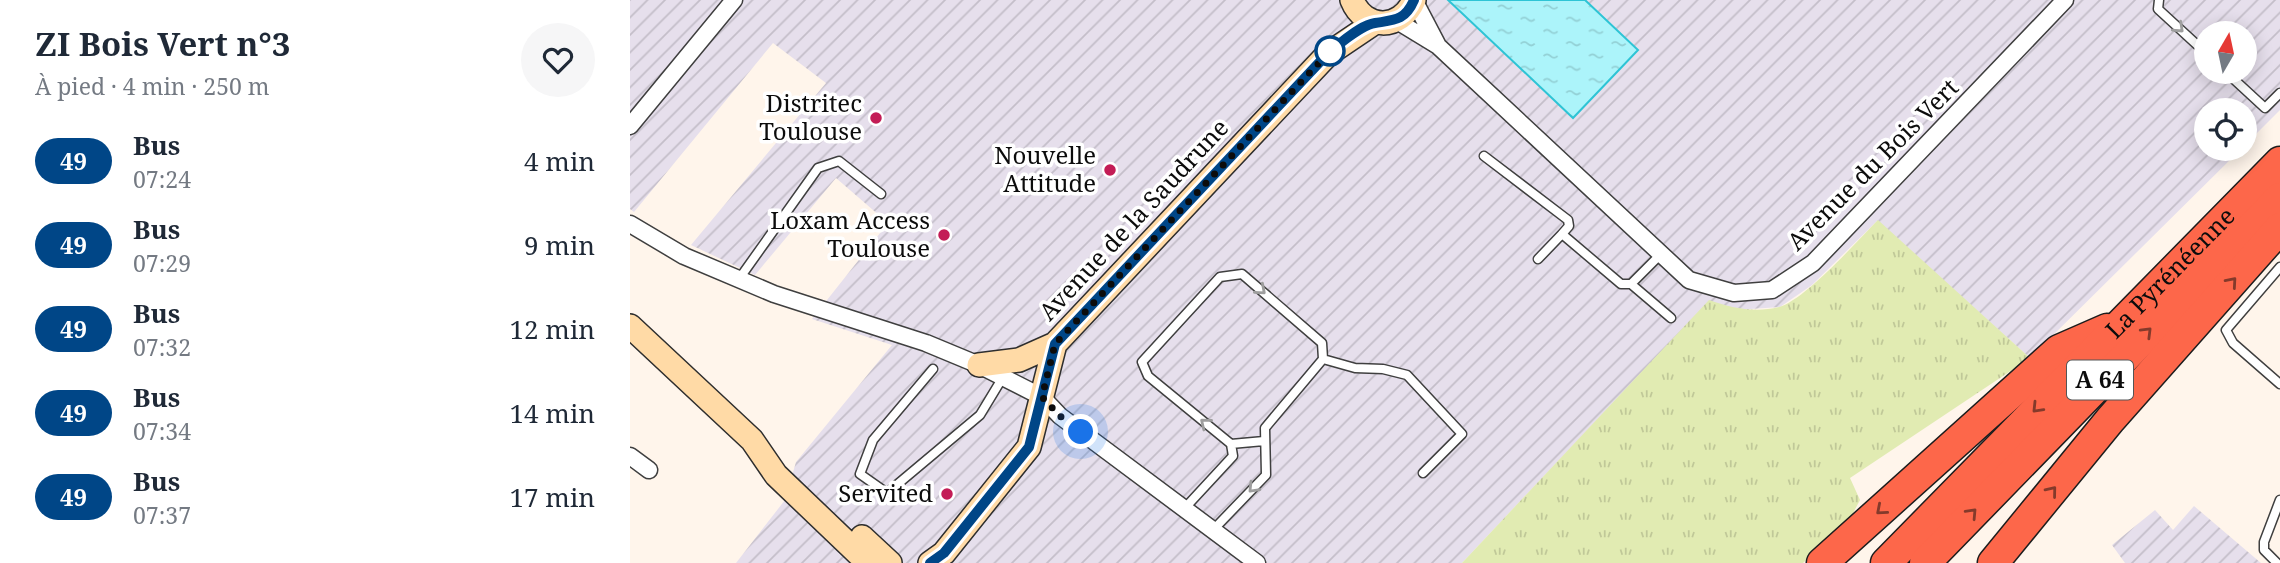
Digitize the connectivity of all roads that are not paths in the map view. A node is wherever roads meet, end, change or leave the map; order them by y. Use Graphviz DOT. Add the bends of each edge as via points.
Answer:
graph roads {
  1 [pos="734,0"];
  2 [pos="1414,0"];
  3 [pos="2065,0"];
  4 [pos="2160,0"];
  5 [pos="1352,1"];
  6 [pos="1386,22"];
  7 [pos="2194,42"];
  8 [pos="1438,46"];
  9 [pos="1332,49"];
  10 [pos="2239,84"];
  11 [pos="2280,93"];
  12 [pos="630,126"];
  13 [pos="1484,156"];
  14 [pos="2280,162"];
  15 [pos="881,194"];
  16 [pos="2280,198"];
  17 [pos="630,224"];
  18 [pos="2280,228"];
  19 [pos="1562,234"];
  20 [pos="1661,254"];
  21 [pos="1538,259"];
  22 [pos="2280,268"];
  23 [pos="739,279"];
  24 [pos="1631,284"];
  25 [pos="1671,318"];
  26 [pos="2119,324"];
  27 [pos="630,326"];
  28 [pos="1055,344"];
  29 [pos="1323,359"];
  30 [pos="979,365"];
  31 [pos="933,369"];
  32 [pos="1003,377"];
  33 [pos="2280,384"];
  34 [pos="1042,397"];
  35 [pos="751,440"];
  36 [pos="1264,441"];
  37 [pos="1231,444"];
  38 [pos="630,456"];
  39 [pos="649,470"];
  40 [pos="1423,473"];
  41 [pos="2280,500"];
  42 [pos="1184,509"];
  43 [pos="1213,531"];
  44 [pos="938,560"];
  45 [pos="868,563"];
  46 [pos="890,563"];
  47 [pos="1256,563"];
  48 [pos="1822,563"];
  49 [pos="1886,563"];
  50 [pos="1926,563"];
  51 [pos="1993,563"];
  52 [pos="2277,563"];
  1 -- 12 [label="street"];
  2 -- 6 [label="street, Avenue de la Saudrune" via="1405,16"];
  2 -- 8 [label="street, Avenue du Bois Vert"];
  3 -- 20 [label="street, Avenue du Bois Vert" via="1812,263 1772,290 1734,293 1689,280"];
  4 -- 7 [label="lane, one-way" via="2158,9"];
  5 -- 6 [label="street" via="1365,19"];
  5 -- 9 [label="street, Avenue de la Saudrune"];
  6 -- 8 [label="street, Avenue du Bois Vert"];
  6 -- 9 [label="street, Avenue de la Saudrune"];
  8 -- 20 [label="street, Avenue du Bois Vert"];
  9 -- 28 [label="street, Avenue de la Saudrune"];
  10 -- 11 [label="lane" via="2265,108"];
  13 -- 19 [label="lane" via="1568,220"];
  14 -- 26 [label="highway, La Pyrénéenne / A 64"];
  15 -- 23 [label="lane" via="839,161 818,168"];
  50 -- 16 [label="highway, La Pyrénéenne / A 64, one-way"];
  17 -- 23 [label="street" via="684,256"];
  51 -- 18 [label="highway, one-way" via="2110,420"];
  19 -- 21 [label="lane"];
  19 -- 24 [label="lane" via="1621,284"];
  20 -- 24 [label="lane"];
  22 -- 33 [label="lane" via="2226,330 2232,343"];
  23 -- 30 [label="street"];
  24 -- 25 [label="lane"];
  26 -- 48 [label="highway, one-way" via="2059,350"];
  26 -- 49 [label="highway, La Pyrénéenne / A 64, one-way"];
  27 -- 35 [label="street"];
  28 -- 30 [label="street" via="1019,360"];
  28 -- 34 [label="street, Avenue de la Saudrune"];
  29 -- 36 [label="lane" via="1265,428"];
  37 -- 29 [label="lane, one-way" via="1148,376 1142,362 1220,276 1242,274 1322,343"];
  29 -- 40 [label="lane" via="1407,375 1439,406 1462,434"];
  30 -- 32 [label="street"];
  31 -- 32 [label="lane" via="873,440 860,474 887,492 980,415"];
  32 -- 34 [label="street"];
  34 -- 42 [label="street" via="1060,416"];
  34 -- 44 [label="street, Avenue de la Saudrune" via="1029,447"];
  35 -- 45 [label="street" via="776,475"];
  35 -- 46 [label="street" via="770,451"];
  36 -- 37 [label="lane"];
  36 -- 43 [label="lane, one-way" via="1266,475"];
  37 -- 42 [label="lane" via="1233,456"];
  38 -- 39 [label="street"];
  41 -- 52 [label="lane" via="2263,542 2264,551"];
  42 -- 43 [label="street"];
  43 -- 47 [label="street"];
}
